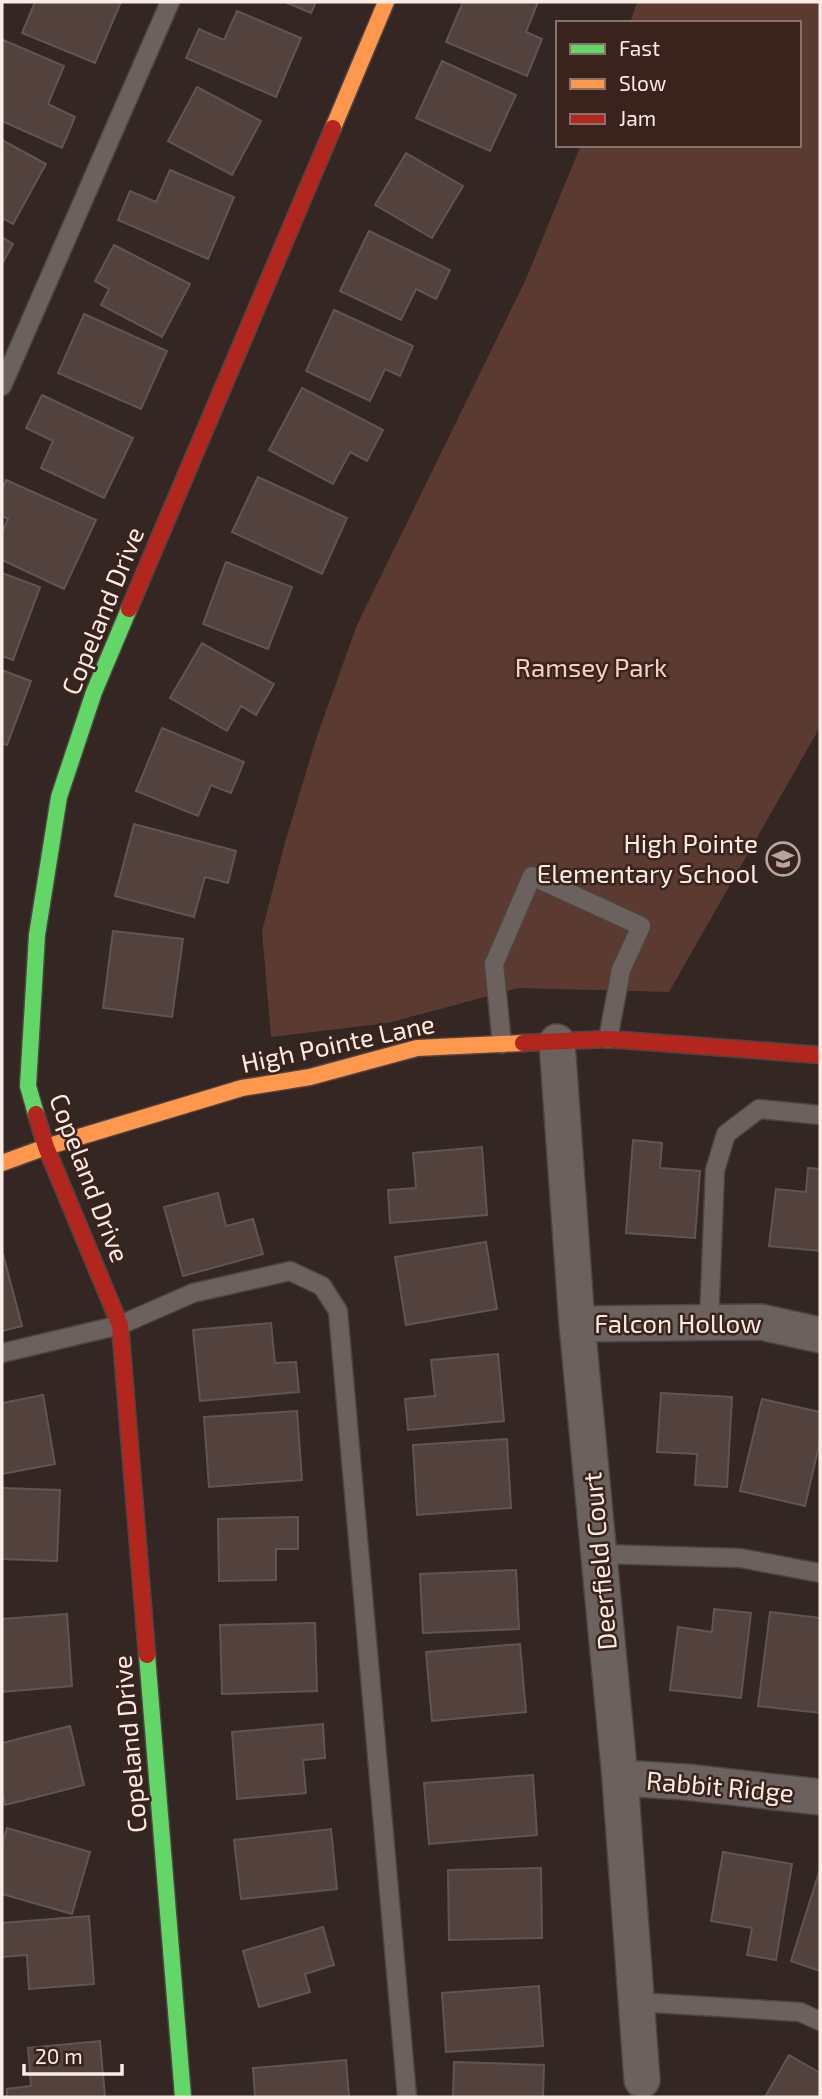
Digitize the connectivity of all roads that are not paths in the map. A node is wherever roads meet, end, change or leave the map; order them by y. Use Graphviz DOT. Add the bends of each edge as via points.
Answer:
graph roads {
  1 [pos="170,2"];
  2 [pos="386,2"];
  3 [pos="2,386"];
  4 [pos="608,1039"];
  5 [pos="557,1042"];
  6 [pos="502,1044"];
  7 [pos="820,1055"];
  8 [pos="820,1115"];
  9 [pos="46,1147"];
  10 [pos="2,1163"];
  11 [pos="709,1322"];
  12 [pos="578,1324"];
  13 [pos="120,1325"];
  14 [pos="820,1335"];
  15 [pos="2,1353"];
  16 [pos="599,1554"];
  17 [pos="820,1573"];
  18 [pos="620,1778"];
  19 [pos="820,1797"];
  20 [pos="636,2002"];
  21 [pos="820,2021"];
  22 [pos="642,2080"];
  23 [pos="183,2097"];
  24 [pos="407,2097"];
  1 -- 3 [label="lane"];
  2 -- 9 [label="street, Copeland Drive" via="100,679 59,797 37,935 28,1086"];
  4 -- 5 [label="street, High Pointe Lane"];
  4 -- 6 [label="lane" via="621,970 641,926 532,876 494,964"];
  4 -- 7 [label="street, High Pointe Lane"];
  5 -- 6 [label="street, High Pointe Lane"];
  5 -- 12 [label="street, Deerfield Court"];
  6 -- 9 [label="street, High Pointe Lane" via="417,1048 310,1077 242,1088"];
  8 -- 11 [label="lane" via="759,1109 726,1134 715,1170"];
  9 -- 10 [label="street, High Pointe Lane"];
  9 -- 13 [label="street, Copeland Drive"];
  11 -- 12 [label="street, Falcon Hollow"];
  11 -- 14 [label="street, Falcon Hollow" via="761,1322"];
  12 -- 16 [label="street, Deerfield Court"];
  13 -- 15 [label="lane"];
  13 -- 23 [label="street, Copeland Drive"];
  13 -- 24 [label="lane" via="193,1293 290,1271 322,1286 338,1311"];
  16 -- 17 [label="lane" via="740,1558"];
  16 -- 18 [label="street, Deerfield Court"];
  18 -- 19 [label="street, Rabbit Ridge"];
  18 -- 20 [label="street, Deerfield Court"];
  20 -- 21 [label="lane" via="800,2012"];
  20 -- 22 [label="street, Deerfield Court"];
}
